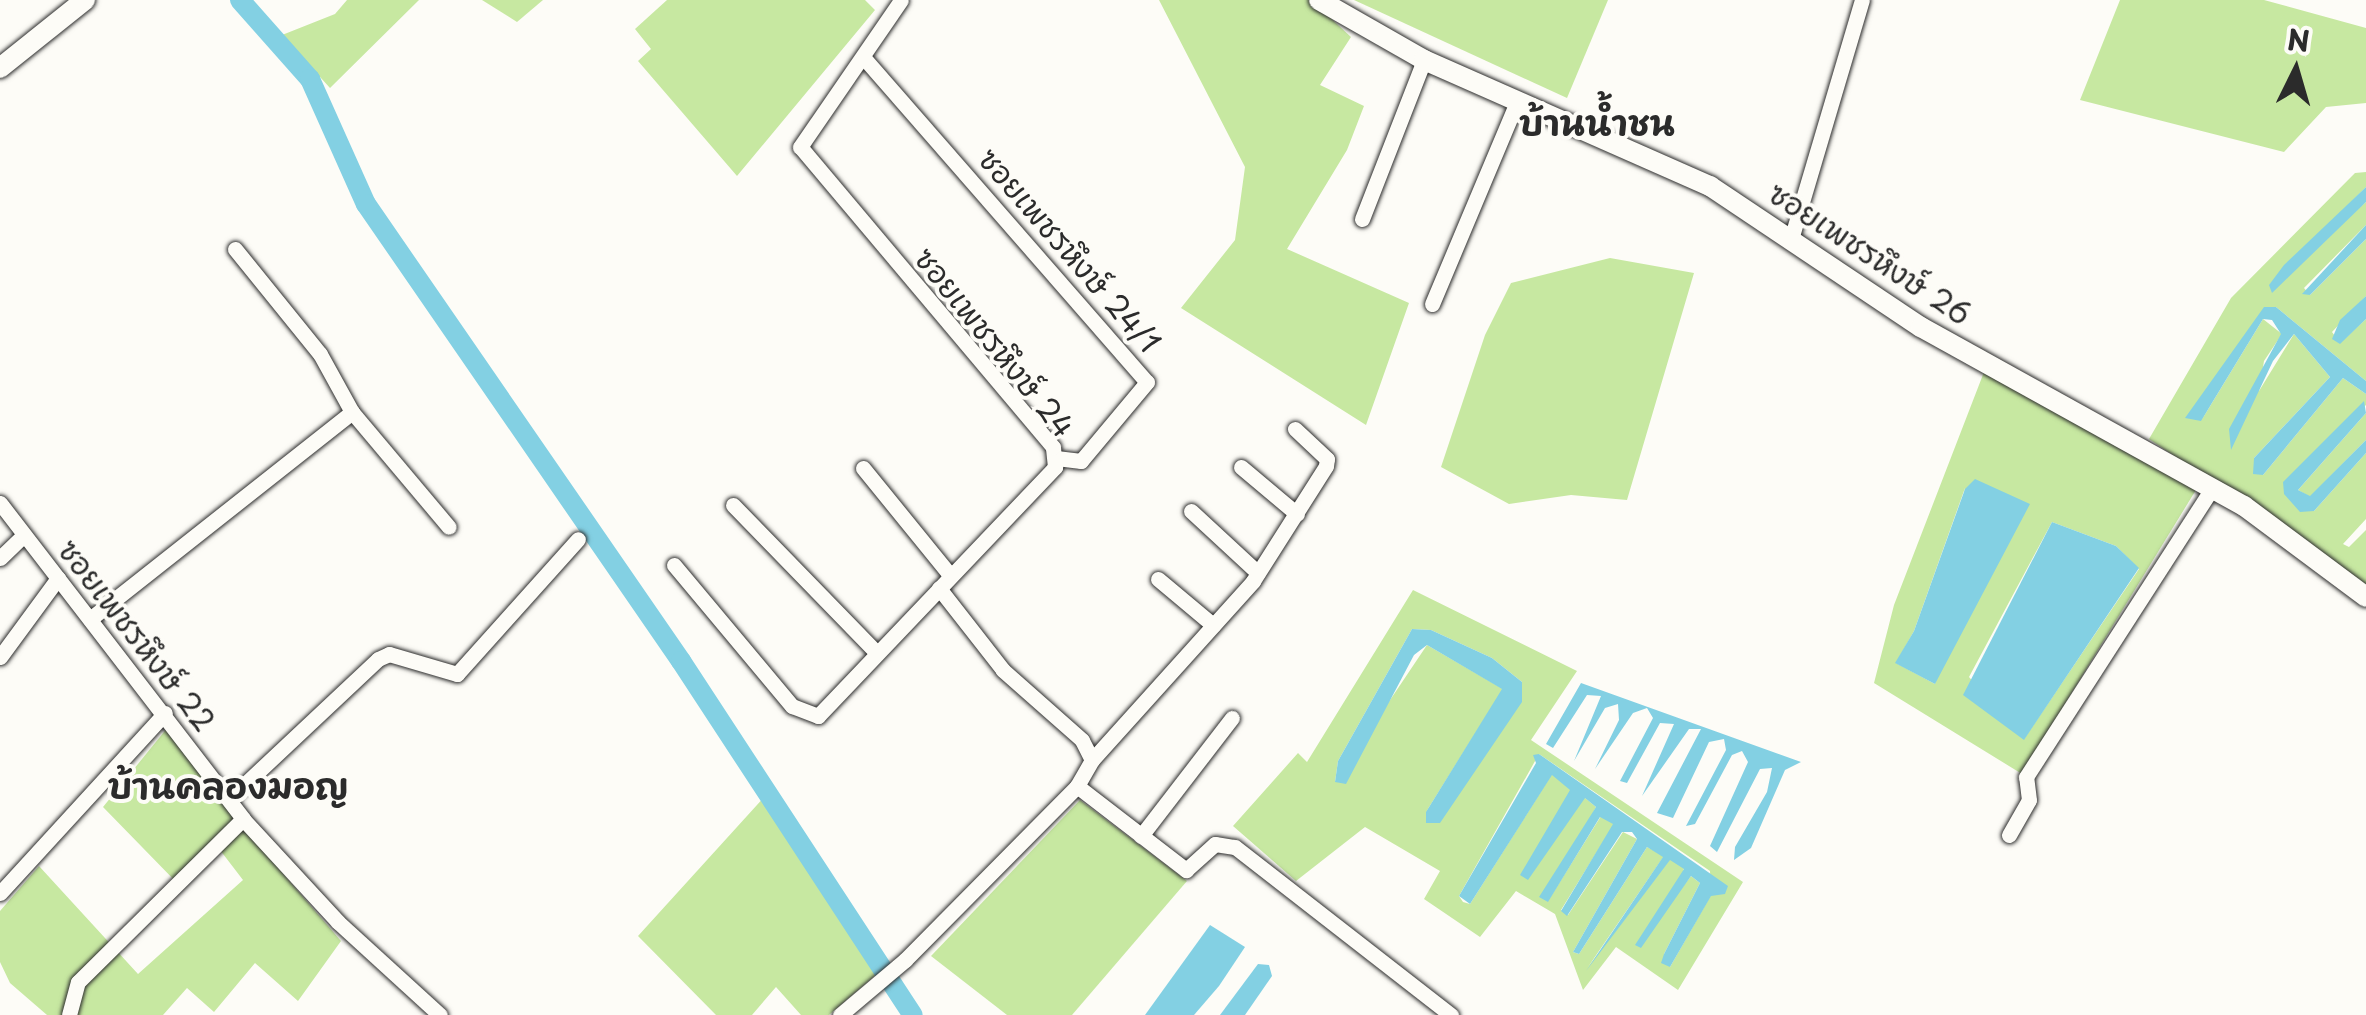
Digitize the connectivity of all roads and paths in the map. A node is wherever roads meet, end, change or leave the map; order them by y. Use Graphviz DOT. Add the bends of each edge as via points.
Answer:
graph roads {
  1 [pos="85,0"];
  2 [pos="901,0"];
  3 [pos="1319,0"];
  4 [pos="1862,0"];
  5 [pos="864,58"];
  6 [pos="1424,60"];
  7 [pos="0,68"];
  8 [pos="1518,99"];
  9 [pos="1362,218"];
  10 [pos="1792,236"];
  11 [pos="235,249"];
  12 [pos="1432,304"];
  13 [pos="352,412"];
  14 [pos="1295,429"];
  15 [pos="1056,458"];
  16 [pos="1242,467"];
  17 [pos="862,468"];
  18 [pos="2212,487"];
  19 [pos="0,503"];
  20 [pos="732,505"];
  21 [pos="1191,510"];
  22 [pos="1297,514"];
  23 [pos="449,527"];
  24 [pos="24,535"];
  25 [pos="578,539"];
  26 [pos="0,558"];
  27 [pos="674,565"];
  28 [pos="949,574"];
  29 [pos="1258,574"];
  30 [pos="58,578"];
  31 [pos="1158,579"];
  32 [pos="939,588"];
  33 [pos="2366,597"];
  34 [pos="90,618"];
  35 [pos="1213,625"];
  36 [pos="876,652"];
  37 [pos="0,657"];
  38 [pos="166,713"];
  39 [pos="1232,718"];
  40 [pos="1092,760"];
  41 [pos="1077,786"];
  42 [pos="229,799"];
  43 [pos="243,819"];
  44 [pos="2009,835"];
  45 [pos="1141,836"];
  46 [pos="0,893"];
  47 [pos="69,1015"];
  48 [pos="440,1015"];
  49 [pos="840,1015"];
  50 [pos="1450,1015"];
  1 -- 7 [label="street"];
  2 -- 5 [label="street, ซอยเพชรหึงษ์ 24"];
  3 -- 6 [label="street, ซอยเพชรหึงษ์ 26"];
  4 -- 10 [label="street"];
  5 -- 15 [label="street, ซอยเพชรหึงษ์ 24" via="800,140 802,154"];
  5 -- 15 [label="street, ซอยเพชรหึงษ์ 24/1" via="1147,382 1081,461"];
  6 -- 8 [label="street, ซอยเพชรหึงษ์ 26"];
  6 -- 9 [label="street"];
  8 -- 10 [label="street, ซอยเพชรหึงษ์ 26" via="1710,186"];
  8 -- 12 [label="street"];
  10 -- 18 [label="street, ซอยเพชรหึงษ์ 26" via="1921,326"];
  11 -- 13 [label="street" via="320,354"];
  13 -- 23 [label="street"];
  13 -- 34 [label="street"];
  14 -- 22 [label="street" via="1327,459"];
  15 -- 28 [label="street, ซอยเพชรหึงษ์ 24" via="1055,467"];
  16 -- 22 [label="street"];
  17 -- 28 [label="street"];
  18 -- 33 [label="street, ซอยเพชรหึงษ์ 26"];
  18 -- 44 [label="street" via="2026,777 2029,800"];
  19 -- 24 [label="street, ซอยเพชรหึงษ์ 22"];
  20 -- 36 [label="street"];
  21 -- 29 [label="street"];
  22 -- 29 [label="street"];
  24 -- 26 [label="street"];
  24 -- 30 [label="street, ซอยเพชรหึงษ์ 22"];
  25 -- 42 [label="street" via="457,674 390,654 378,660"];
  27 -- 36 [label="street, ซอยเพชรหึงษ์ 24" via="801,714 818,716"];
  28 -- 32 [label="street, ซอยเพชรหึงษ์ 24"];
  29 -- 35 [label="street"];
  30 -- 34 [label="street, ซอยเพชรหึงษ์ 22"];
  30 -- 37 [label="street"];
  31 -- 35 [label="street"];
  32 -- 36 [label="street, ซอยเพชรหึงษ์ 24"];
  32 -- 40 [label="street" via="1002,670 1082,740"];
  34 -- 38 [label="street, ซอยเพชรหึงษ์ 22"];
  35 -- 40 [label="street"];
  38 -- 42 [label="street, ซอยเพชรหึงษ์ 22"];
  38 -- 46 [label="street"];
  39 -- 45 [label="street"];
  40 -- 41 [label="street"];
  41 -- 45 [label="street"];
  41 -- 49 [label="street" via="905,960"];
  42 -- 43 [label="street, ซอยเพชรหึงษ์ 22"];
  43 -- 47 [label="street" via="78,982"];
  43 -- 48 [label="street, ซอยเพชรหึงษ์ 22" via="338,922"];
  45 -- 50 [label="street" via="1186,870 1215,844 1236,847"];
}
